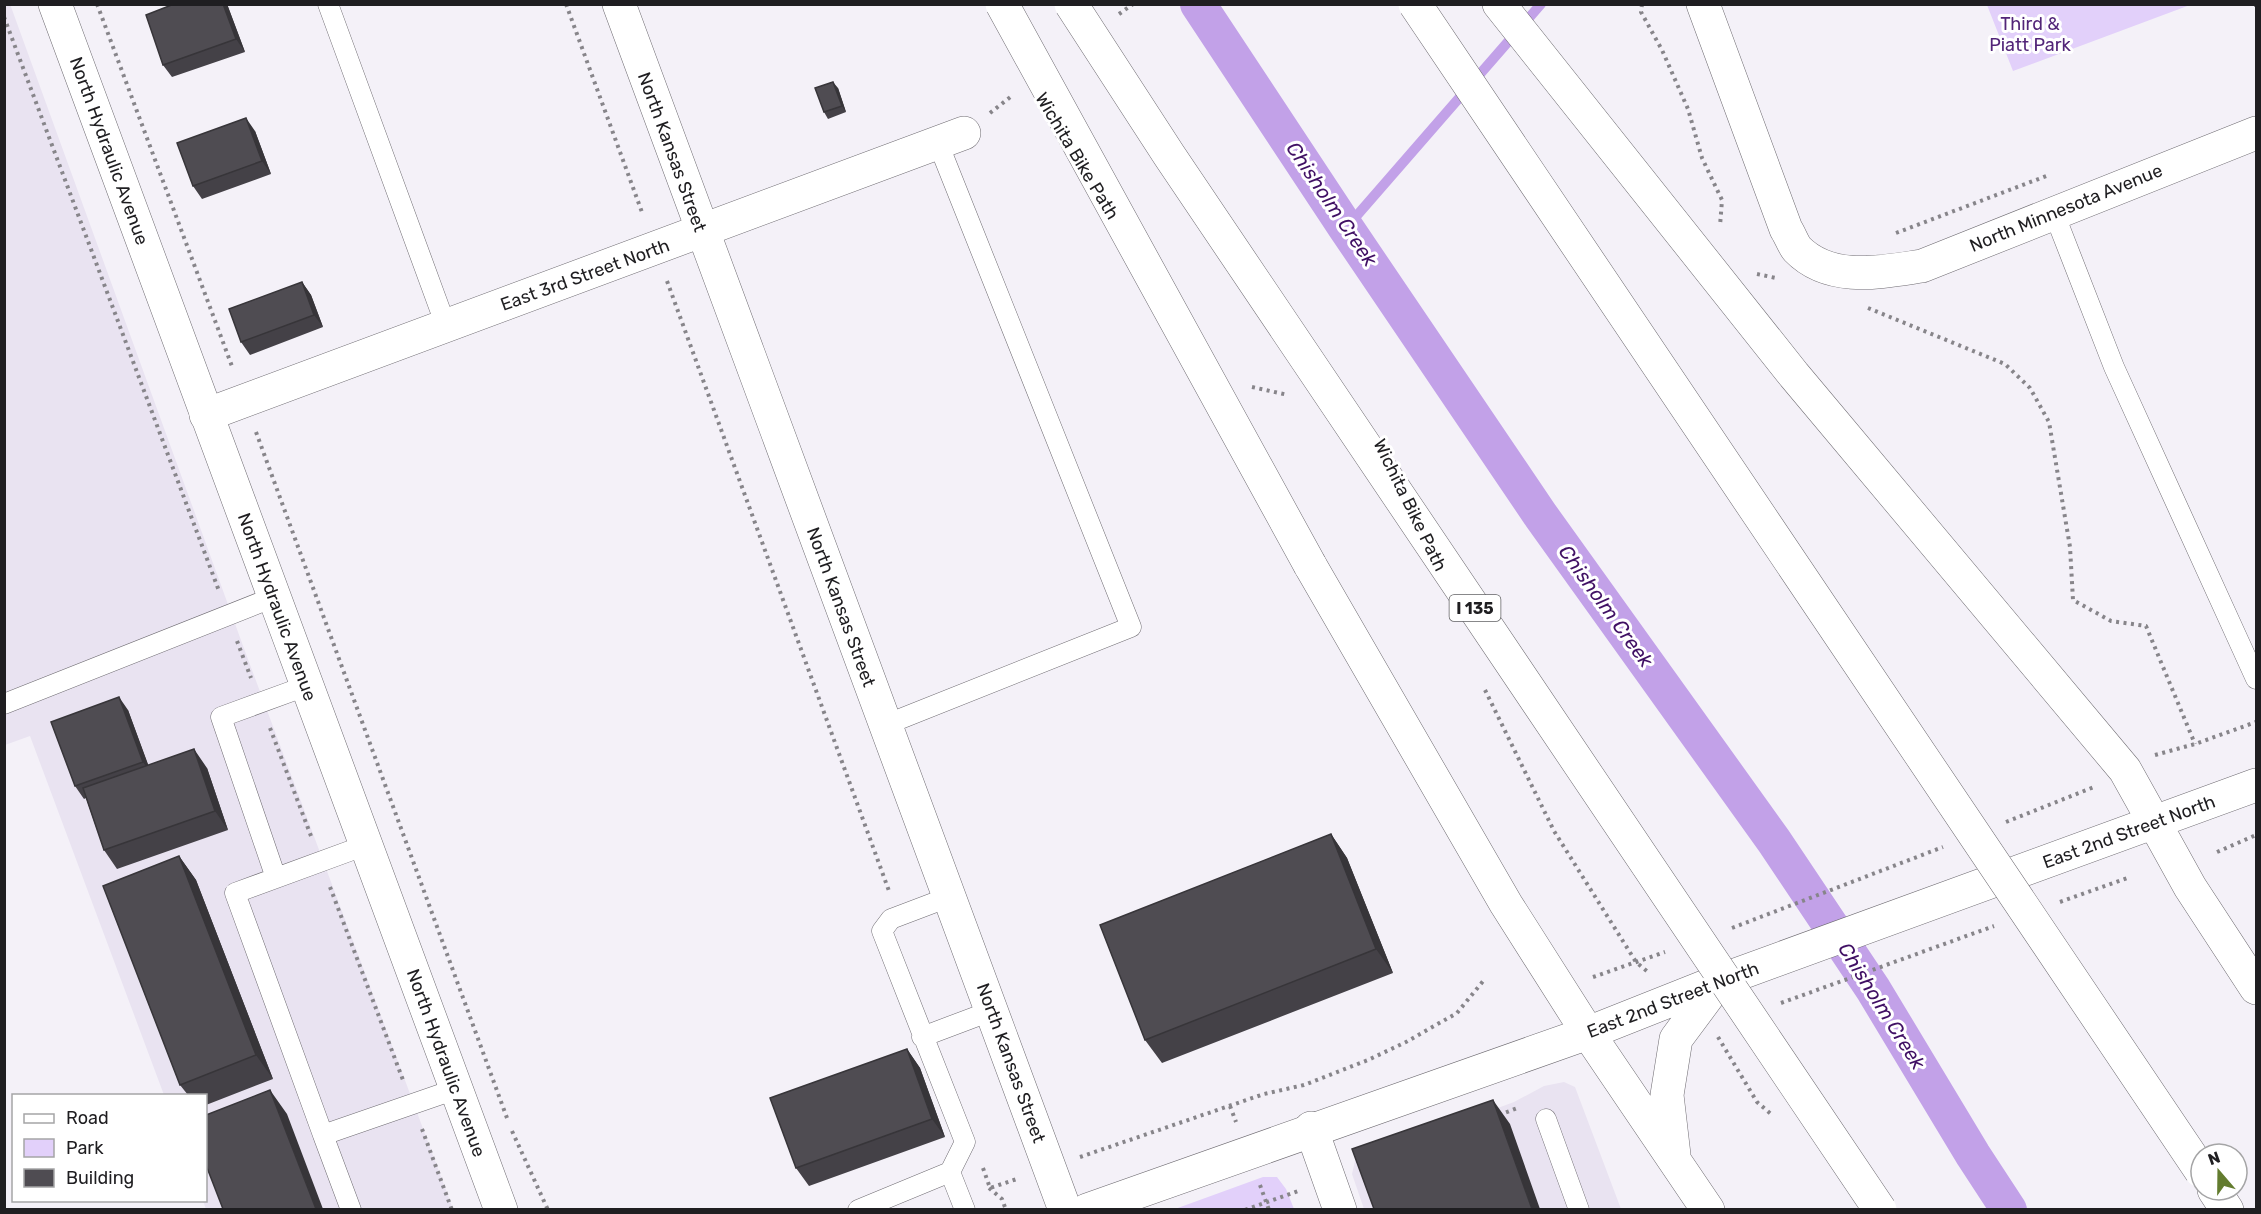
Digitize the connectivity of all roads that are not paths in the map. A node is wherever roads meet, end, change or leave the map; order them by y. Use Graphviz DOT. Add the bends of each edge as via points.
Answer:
graph roads {
  1 [pos="55,4"];
  2 [pos="328,4"];
  3 [pos="619,4"];
  4 [pos="1002,4"];
  5 [pos="1071,4"];
  6 [pos="1415,4"];
  7 [pos="1499,4"];
  8 [pos="1703,4"];
  9 [pos="2256,132"];
  10 [pos="951,138"];
  11 [pos="2054,213"];
  12 [pos="702,232"];
  13 [pos="446,326"];
  14 [pos="206,415"];
  15 [pos="274,597"];
  16 [pos="2256,679"];
  17 [pos="306,686"];
  18 [pos="4,704"];
  19 [pos="885,725"];
  20 [pos="2256,784"];
  21 [pos="2154,822"];
  22 [pos="366,845"];
  23 [pos="276,878"];
  24 [pos="949,897"];
  25 [pos="2256,988"];
  26 [pos="1685,1006"];
  27 [pos="992,1011"];
  28 [pos="1588,1033"];
  29 [pos="922,1037"];
  30 [pos="456,1089"];
  31 [pos="1546,1119"];
  32 [pos="1311,1128"];
  33 [pos="323,1135"];
  34 [pos="2189,1153"];
  35 [pos="1674,1160"];
  36 [pos="950,1172"];
  37 [pos="1334,1194"];
  38 [pos="351,1209"];
  39 [pos="501,1209"];
  40 [pos="858,1209"];
  41 [pos="964,1209"];
  42 [pos="1065,1209"];
  43 [pos="1087,1209"];
  44 [pos="1579,1209"];
  45 [pos="1708,1209"];
  46 [pos="1880,1209"];
  1 -- 14 [label="main road, North Hydraulic Avenue"];
  2 -- 13 [label="lane"];
  3 -- 12 [label="main road, North Kansas Street"];
  4 -- 28 [label="main road, bridge" via="1310,565 1506,904"];
  5 -- 46 [label="main road, I 135, bridge"];
  6 -- 34 [label="main road, bridge"];
  7 -- 21 [label="main road" via="1794,375 2125,770"];
  8 -- 11 [label="main road, North Minnesota Avenue" via="1786,229 1797,249 1820,264 1845,273 1922,266"];
  9 -- 11 [label="main road, North Minnesota Avenue"];
  10 -- 12 [label="main road, East 3rd Street North"];
  10 -- 19 [label="lane" via="1131,627"];
  11 -- 16 [label="lane" via="2114,367"];
  12 -- 13 [label="main road, East 3rd Street North"];
  12 -- 19 [label="main road, North Kansas Street"];
  13 -- 14 [label="main road, East 3rd Street North"];
  14 -- 15 [label="main road, North Hydraulic Avenue"];
  15 -- 17 [label="main road, North Hydraulic Avenue"];
  15 -- 18 [label="lane"];
  17 -- 22 [label="main road, North Hydraulic Avenue"];
  17 -- 23 [label="lane" via="221,717"];
  19 -- 24 [label="main road, North Kansas Street"];
  20 -- 21 [label="main road, East 2nd Street North"];
  21 -- 25 [label="main road" via="2190,887"];
  21 -- 26 [label="main road, East 2nd Street North" via="1719,981"];
  22 -- 23 [label="lane"];
  22 -- 30 [label="main road, North Hydraulic Avenue"];
  23 -- 33 [label="lane" via="235,893"];
  24 -- 27 [label="main road, North Kansas Street"];
  24 -- 29 [label="lane" via="891,919 882,931"];
  26 -- 28 [label="main road, East 2nd Street North"];
  26 -- 35 [label="main road" via="1666,1095"];
  27 -- 29 [label="lane"];
  27 -- 42 [label="main road, North Kansas Street"];
  28 -- 32 [label="main road, East 2nd Street North"];
  28 -- 35 [label="main road"];
  29 -- 36 [label="lane" via="965,1142"];
  30 -- 33 [label="lane"];
  30 -- 39 [label="main road, North Hydraulic Avenue"];
  31 -- 44 [label="lane"];
  32 -- 37 [label="main road"];
  32 -- 43 [label="main road, East 2nd Street North"];
  33 -- 38 [label="lane"];
  35 -- 45 [label="main road"];
  36 -- 40 [label="lane"];
  36 -- 41 [label="lane"];
}
